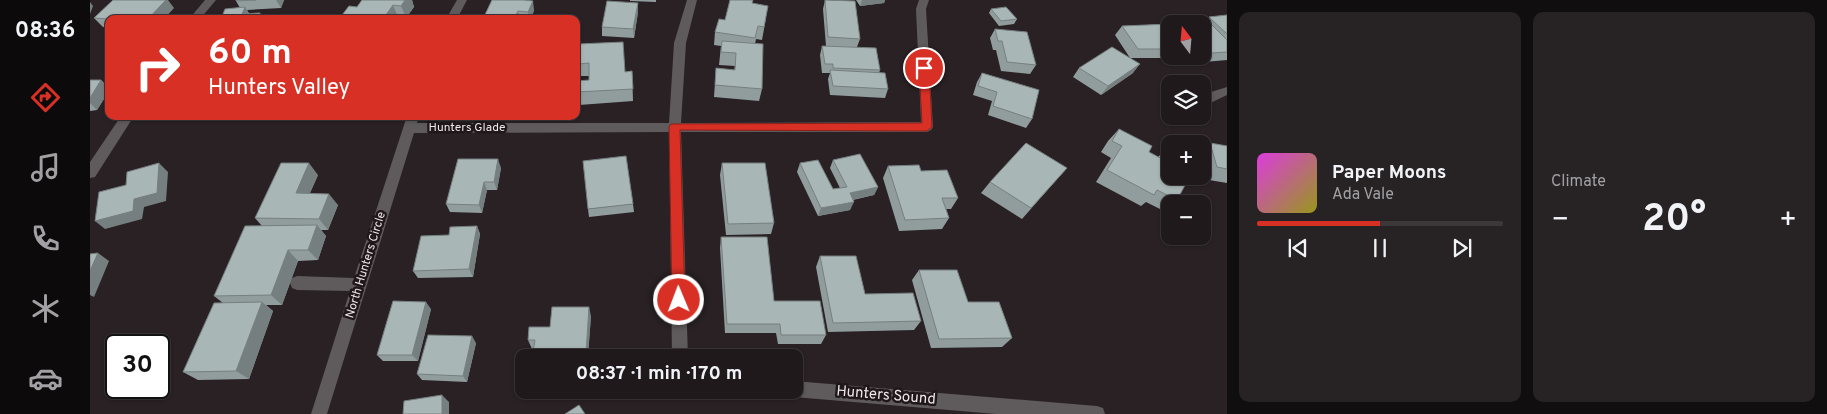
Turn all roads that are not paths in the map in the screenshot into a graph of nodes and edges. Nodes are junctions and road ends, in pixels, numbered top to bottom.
1 (211, 0) edge
2 (462, 0) edge
3 (692, 0) edge
4 (924, 0) edge
5 (198, 15) edge
6 (453, 15) edge
7 (1227, 91) edge
8 (1211, 98) edge
9 (125, 120) edge
10 (411, 122) edge
11 (674, 127) junction
12 (92, 166) edge
13 (297, 283) dead end
14 (360, 285) junction
15 (680, 349) edge
16 (803, 390) edge
17 (319, 414) edge
18 (1097, 414) edge

1 - 5 street
2 - 6 street
3 - 11 street
4 - 11 street, Hunters Glade
7 - 8 street
9 - 12 street
10 - 11 street, Hunters Glade
10 - 14 street, North Hunters Circle
11 - 15 street
13 - 14 street
14 - 17 street, North Hunters Circle
16 - 18 street, Hunters Sound

